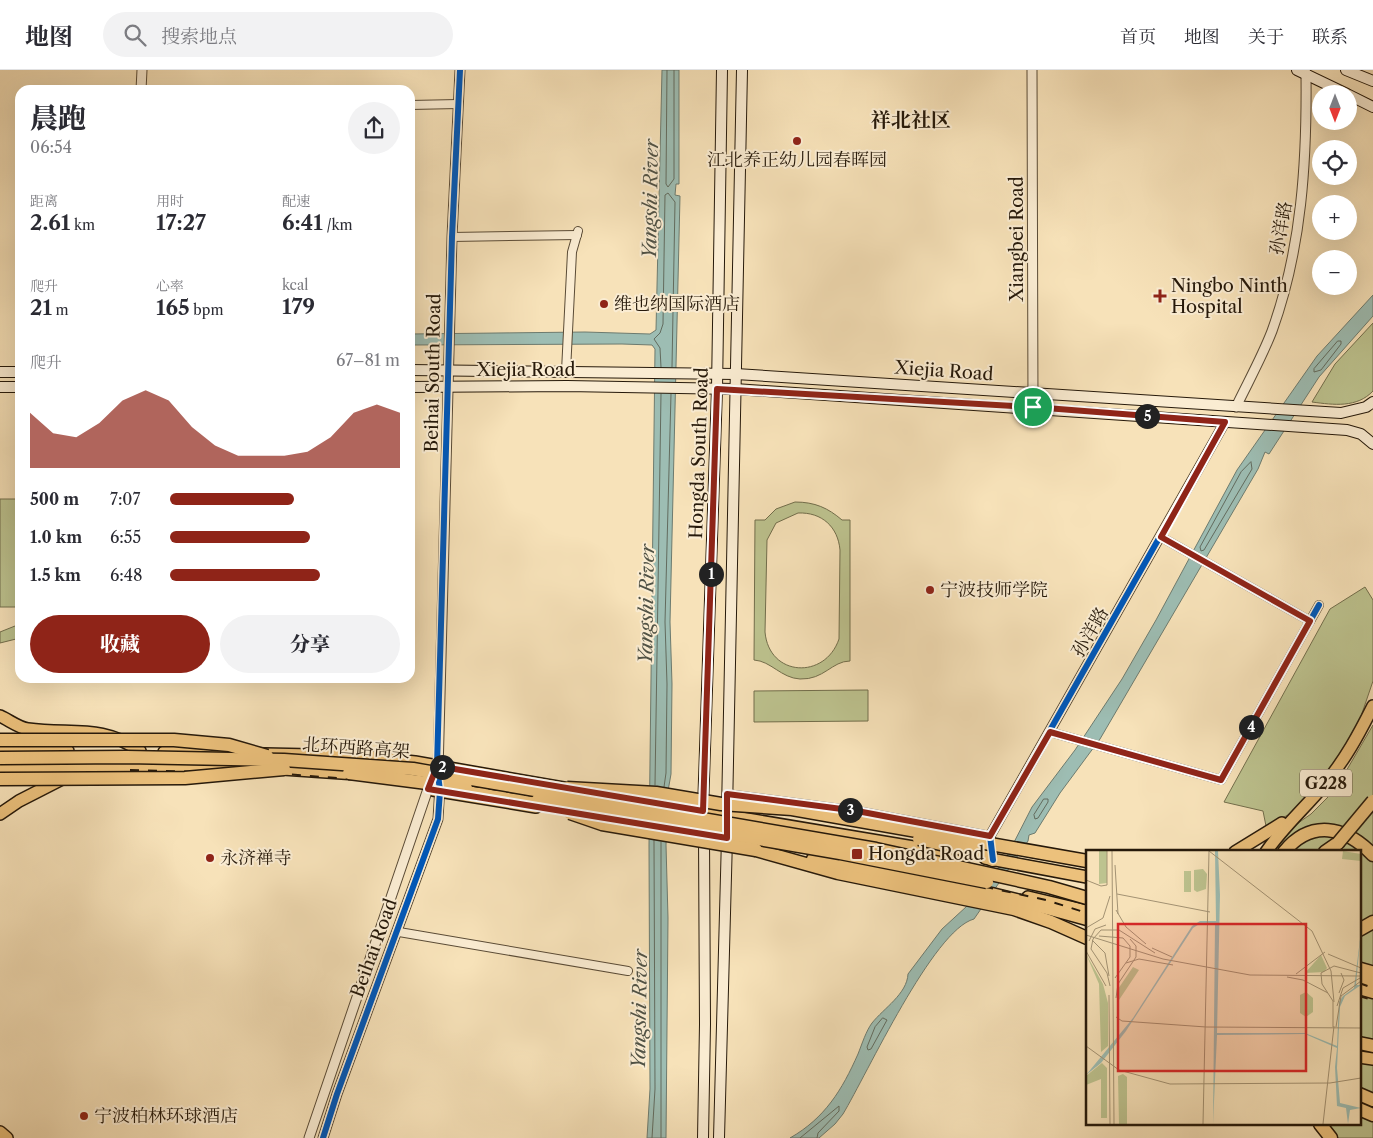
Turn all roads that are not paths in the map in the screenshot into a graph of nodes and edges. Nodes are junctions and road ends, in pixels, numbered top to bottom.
1 (142, 70) edge
2 (460, 70) edge
3 (722, 70) edge
4 (742, 70) edge
5 (1032, 70) edge
6 (1346, 70) edge
7 (1301, 72) edge
8 (1373, 82) edge
9 (142, 85) edge
10 (1329, 85) edge
11 (1358, 99) edge
12 (458, 104) junction
13 (415, 105) edge
14 (1373, 107) edge
15 (452, 237) junction
16 (449, 367) junction
17 (566, 368) junction
18 (415, 370) edge
19 (0, 372) edge
20 (15, 372) edge
21 (717, 374) junction
22 (736, 374) junction
23 (0, 386) edge
24 (15, 387) edge
25 (415, 387) edge
26 (448, 387) junction
27 (717, 389) junction
28 (735, 389) junction
29 (1033, 394) junction
30 (1373, 402) edge
31 (1033, 407) junction
32 (1236, 407) junction
33 (1225, 422) junction
34 (1373, 444) edge
35 (1161, 537) junction
36 (1319, 605) dead end
37 (1310, 621) junction
38 (1373, 706) edge
39 (0, 716) edge
40 (1050, 732) junction
41 (0, 740) edge
42 (0, 751) edge
43 (140, 751) junction
44 (0, 758) edge
45 (284, 764) junction
46 (437, 766) junction
47 (0, 767) edge
48 (73, 773) junction
49 (0, 774) edge
50 (159, 778) junction
51 (0, 779) edge
52 (518, 787) junction
53 (0, 788) edge
54 (428, 789) junction
55 (440, 791) junction
56 (537, 801) junction
57 (1373, 801) edge
58 (725, 804) junction
59 (1302, 809) junction
60 (703, 811) junction
61 (0, 814) edge
62 (704, 835) junction
63 (990, 836) junction
64 (727, 838) junction
65 (1334, 847) edge
66 (756, 850) junction
67 (1239, 850) edge
68 (1267, 850) edge
69 (1286, 850) edge
70 (1373, 855) edge
71 (993, 860) junction
72 (1086, 860) edge
73 (1033, 868) junction
74 (1086, 876) edge
75 (1086, 884) edge
76 (1086, 898) edge
77 (1086, 906) edge
78 (1086, 911) edge
79 (1086, 919) edge
80 (1373, 922) edge
81 (1360, 929) edge
82 (399, 932) dead end
83 (1086, 938) edge
84 (1360, 968) edge
85 (628, 971) dead end
86 (1373, 972) edge
87 (1360, 978) edge
88 (1373, 982) edge
89 (1360, 988) edge
90 (1373, 992) edge
91 (1360, 993) edge
92 (1373, 998) edge
93 (1360, 1043) edge
94 (1373, 1046) edge
95 (1360, 1057) edge
96 (1373, 1059) edge
97 (1360, 1094) edge
98 (1373, 1100) edge
99 (1360, 1109) edge
100 (1373, 1115) edge
101 (1322, 1126) edge
102 (0, 1132) edge
103 (719, 1133) edge
104 (7, 1138) edge
105 (309, 1138) edge
106 (323, 1138) edge
107 (703, 1138) edge
108 (1331, 1138) edge

1 - 9 street
2 - 12 street, Beihai South Road
3 - 21 main road, Hongda South Road
4 - 22 main road, Hongda South Road
5 - 29 street, Xiangbei Road
6 - 8 main road
7 - 10 main road
7 - 32 street, 孙洋路
11 - 14 main road
12 - 13 street
12 - 15 street, Beihai South Road
15 - 16 street, Beihai South Road
15 - 17 street
16 - 17 main road, Xiejia Road
16 - 18 main road, Xiejia Road
16 - 26 street, Beihai South Road
17 - 21 main road, Xiejia Road
19 - 20 main road
21 - 22 main road, Xiejia Road
21 - 27 main road, Hongda South Road
22 - 28 main road, Hongda South Road
22 - 29 main road, Xiejia Road
23 - 24 main road
25 - 26 main road, Xiejia Road
26 - 27 main road, Xiejia Road
26 - 46 street, Beihai South Road
27 - 28 main road, Xiejia Road
27 - 60 main road, Hongda South Road
28 - 31 main road, Xiejia Road
28 - 58 main road, Hongda South Road
29 - 31 street, Xiangbei Road
29 - 32 main road, Xiejia Road
30 - 32 main road, Xiejia Road
31 - 33 main road, Xiejia Road
33 - 34 main road, Xiejia Road
33 - 35 street, 孙洋路
35 - 37 street
35 - 40 street, 孙洋路
36 - 37 street
37 - 40 street
38 - 59 main road, G228
39 - 43 main road
40 - 63 street, 孙洋路
41 - 45 highway, bridge
42 - 43 main road
43 - 46 main road
44 - 45 highway, 北环西路高架, bridge
45 - 47 highway, 北环西路高架, bridge
45 - 50 highway, bridge
45 - 52 highway, 北环西路高架, bridge
45 - 56 highway, 北环西路高架, bridge
46 - 54 street, Beihai Road
46 - 55 street, Beihai Road
46 - 60 main road
48 - 49 main road
48 - 54 main road
48 - 61 main road
50 - 51 highway, bridge
50 - 53 highway, bridge
52 - 58 highway, bridge
52 - 76 highway, 北环西路高架, bridge
54 - 55 main road
54 - 105 street, Beihai Road
55 - 62 main road
55 - 106 street, Beihai Road
56 - 66 highway, bridge
56 - 77 highway, 北环西路高架, bridge
57 - 65 highway, bridge
58 - 60 main road
58 - 63 street
58 - 64 main road, Hongda South Road
58 - 71 main road
58 - 71 highway, bridge
58 - 72 highway, bridge
59 - 67 main road
59 - 68 main road, G228
60 - 62 main road, Hongda South Road
62 - 64 main road
62 - 107 main road, Hongda South Road
63 - 71 street
64 - 78 main road
64 - 103 main road, Hongda South Road
66 - 79 highway
66 - 83 highway
69 - 70 highway
71 - 73 main road
73 - 74 main road
73 - 75 main road
80 - 81 highway
82 - 85 street
84 - 86 main road
87 - 88 highway
89 - 90 highway
91 - 92 main road
93 - 94 highway
95 - 96 main road
97 - 98 highway
99 - 100 highway
101 - 108 highway
102 - 104 main road

